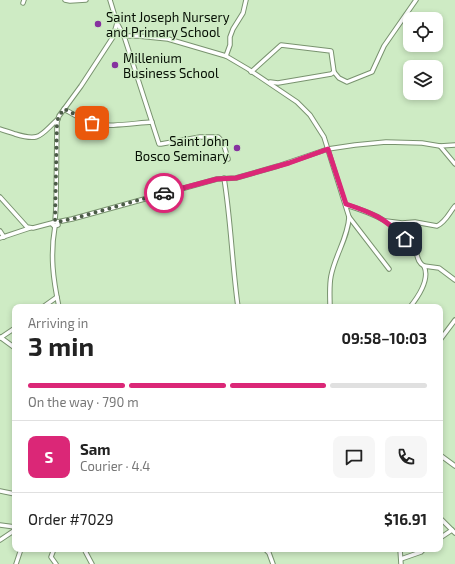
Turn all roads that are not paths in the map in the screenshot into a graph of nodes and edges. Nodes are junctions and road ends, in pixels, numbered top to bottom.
1 (64, 0) edge
2 (86, 0) edge
3 (110, 0) edge
4 (246, 0) edge
5 (416, 0) edge
6 (117, 23) junction
7 (124, 36) junction
8 (226, 56) junction
9 (251, 72) junction
10 (334, 72) junction
11 (268, 82) junction
12 (64, 109) junction
13 (58, 118) junction
14 (152, 122) junction
15 (0, 129) edge
16 (455, 145) edge
17 (440, 146) junction
18 (328, 149) junction
19 (228, 159) dead end
20 (455, 164) edge
21 (224, 178) junction
22 (0, 197) edge
23 (346, 204) junction
24 (455, 206) edge
25 (450, 214) junction
26 (349, 217) junction
27 (455, 217) edge
28 (386, 220) junction
29 (55, 223) junction
30 (30, 228) junction
31 (0, 231) edge
32 (2, 238) edge
33 (424, 266) junction
34 (389, 269) dead end
35 (455, 280) edge
36 (57, 297) junction
37 (47, 304) edge
38 (59, 304) edge
39 (238, 304) edge
40 (330, 304) edge
41 (412, 304) edge
42 (455, 320) edge
43 (12, 330) edge
44 (443, 336) edge
45 (0, 338) edge
46 (12, 346) edge
47 (443, 457) edge
48 (455, 466) edge
49 (0, 491) edge
50 (12, 493) edge
51 (443, 521) edge
52 (0, 525) edge
53 (12, 528) edge
54 (452, 530) junction
55 (12, 531) edge
56 (455, 533) edge
57 (443, 536) edge
58 (0, 540) edge
59 (19, 552) edge
60 (53, 552) edge
61 (86, 552) edge
62 (268, 552) edge
63 (400, 552) edge
64 (421, 552) edge
65 (401, 558) junction
66 (16, 564) edge
67 (56, 564) edge
68 (92, 564) edge
69 (273, 564) edge
70 (401, 564) edge

1 - 2 street
3 - 6 street
4 - 8 street
5 - 10 street
6 - 7 street
6 - 12 street
7 - 8 street
7 - 14 street
8 - 9 street
9 - 10 street
9 - 11 street
10 - 11 street
11 - 18 street
12 - 13 street
12 - 14 street
13 - 15 street
13 - 29 street
14 - 19 street
16 - 17 street
17 - 18 street
17 - 20 street
18 - 21 street
18 - 23 street
21 - 29 street
21 - 39 street
22 - 30 street
23 - 26 street
23 - 28 street
24 - 25 street
25 - 27 street
25 - 28 street
26 - 34 street
26 - 40 street
28 - 33 street
29 - 30 street
29 - 36 street
30 - 32 street
31 - 32 street
33 - 35 street
33 - 41 street
36 - 37 street
36 - 38 street
42 - 44 street
43 - 45 street
45 - 46 street
47 - 48 street
49 - 50 street
51 - 54 street
52 - 53 street
54 - 56 street
54 - 57 street
55 - 58 street
59 - 66 street
60 - 67 street
61 - 68 street
62 - 69 street
63 - 65 street
64 - 65 street
65 - 70 street

